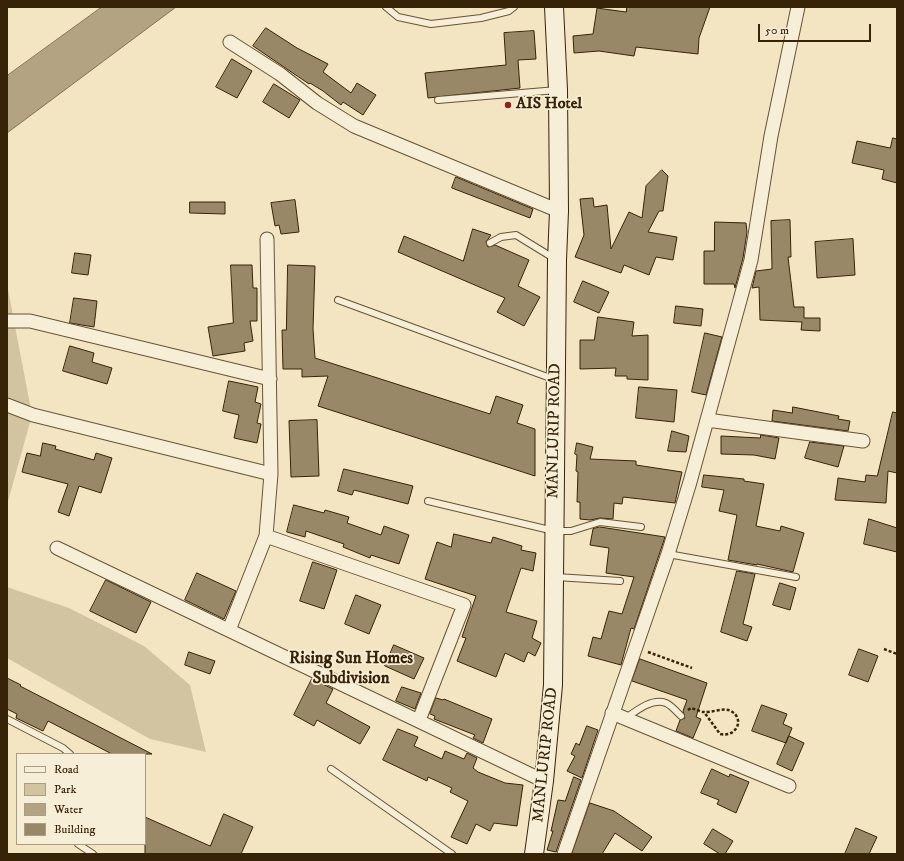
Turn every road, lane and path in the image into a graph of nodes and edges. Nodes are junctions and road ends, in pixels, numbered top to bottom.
1 (386, 7) edge
2 (514, 7) edge
3 (554, 7) edge
4 (798, 7) edge
5 (230, 42) dead end
6 (558, 90) junction
7 (438, 100) dead end
8 (559, 211) junction
9 (267, 239) dead end
10 (490, 243) dead end
11 (557, 260) junction
12 (338, 300) dead end
13 (7, 321) edge
14 (270, 379) junction
15 (557, 380) junction
16 (7, 405) edge
17 (707, 420) junction
18 (863, 441) dead end
19 (271, 474) junction
20 (428, 500) dead end
21 (641, 527) dead end
22 (554, 531) junction
23 (266, 536) junction
24 (57, 548) dead end
25 (668, 554) junction
26 (553, 576) junction
27 (796, 577) dead end
28 (620, 581) dead end
29 (229, 630) junction
30 (636, 648) junction
31 (884, 649) dead end
32 (897, 654) edge
33 (692, 668) dead end
34 (704, 712) junction
35 (612, 713) junction
36 (681, 716) joint
37 (625, 718) junction
38 (7, 719) edge
39 (419, 720) junction
40 (69, 753) edge
41 (331, 769) dead end
42 (544, 781) junction
43 (789, 786) dead end
44 (80, 845) edge
45 (93, 854) edge
46 (452, 854) edge
47 (534, 854) edge
48 (564, 854) edge

1 - 2 lane
3 - 6 main road, MANLURIP ROAD
4 - 17 street
5 - 8 street
6 - 7 lane
6 - 8 main road, MANLURIP ROAD
8 - 11 main road, MANLURIP ROAD
9 - 14 street
10 - 11 lane
11 - 15 main road, MANLURIP ROAD
12 - 15 lane
13 - 14 street
14 - 19 street
15 - 22 main road, MANLURIP ROAD
16 - 19 street
17 - 18 street
17 - 25 street
19 - 23 street
20 - 22 lane
21 - 22 lane
22 - 26 main road, MANLURIP ROAD
23 - 29 street
23 - 39 street
24 - 29 street
25 - 27 lane
25 - 30 street
26 - 28 lane
26 - 42 main road, MANLURIP ROAD
29 - 39 street
30 - 33 path
30 - 35 street
31 - 32 path
34 - 34 path
34 - 36 path
35 - 37 street
35 - 48 street
36 - 37 lane
37 - 43 street
38 - 40 lane
39 - 42 street
41 - 46 lane
42 - 47 main road, MANLURIP ROAD
44 - 45 lane

